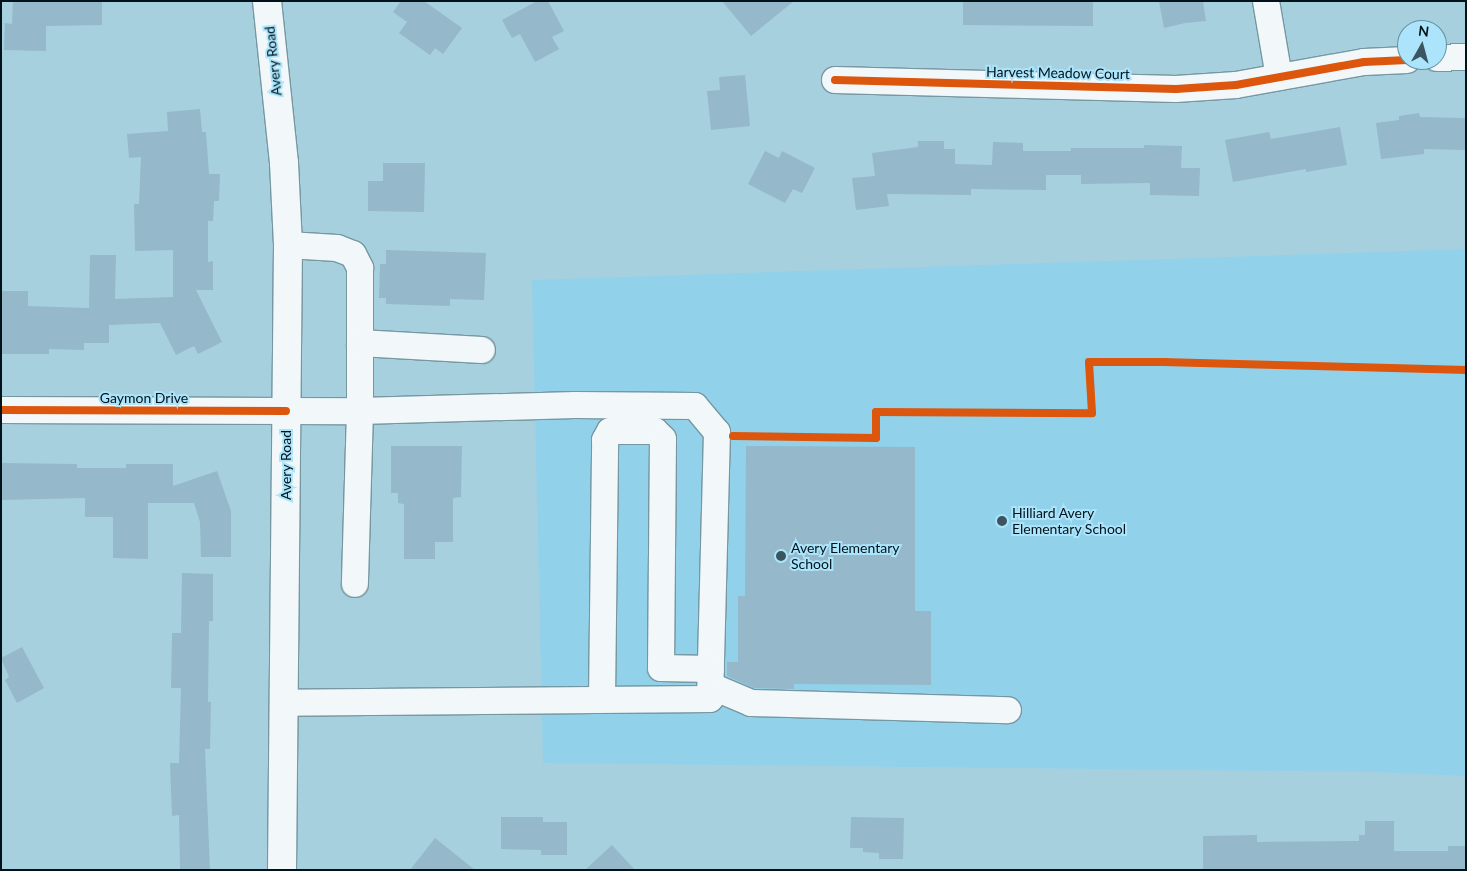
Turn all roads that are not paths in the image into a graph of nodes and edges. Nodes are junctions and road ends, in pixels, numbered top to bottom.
1 (267, 1) edge
2 (1266, 1) edge
3 (1466, 57) edge
4 (1447, 58) edge
5 (1397, 60) edge
6 (1279, 77) junction
7 (835, 80) dead end
8 (288, 245) junction
9 (360, 343) junction
10 (482, 350) dead end
11 (1, 410) edge
12 (286, 411) junction
13 (360, 411) junction
14 (355, 584) dead end
15 (711, 678) junction
16 (602, 699) junction
17 (284, 703) junction
18 (1008, 710) dead end
19 (282, 870) edge

1 - 8 main road, Avery Road
2 - 6 street
3 - 4 street
5 - 6 street, Harvest Meadow Court
6 - 7 street, Harvest Meadow Court
8 - 9 street
8 - 12 main road, Avery Road
9 - 10 street
9 - 13 street
11 - 12 street, Gaymon Drive
12 - 13 street, Gaymon Drive
12 - 17 main road, Avery Road
13 - 14 street
13 - 15 street, Gaymon Drive
15 - 16 street
15 - 16 street
15 - 18 street
16 - 17 street
17 - 19 main road, Avery Road

